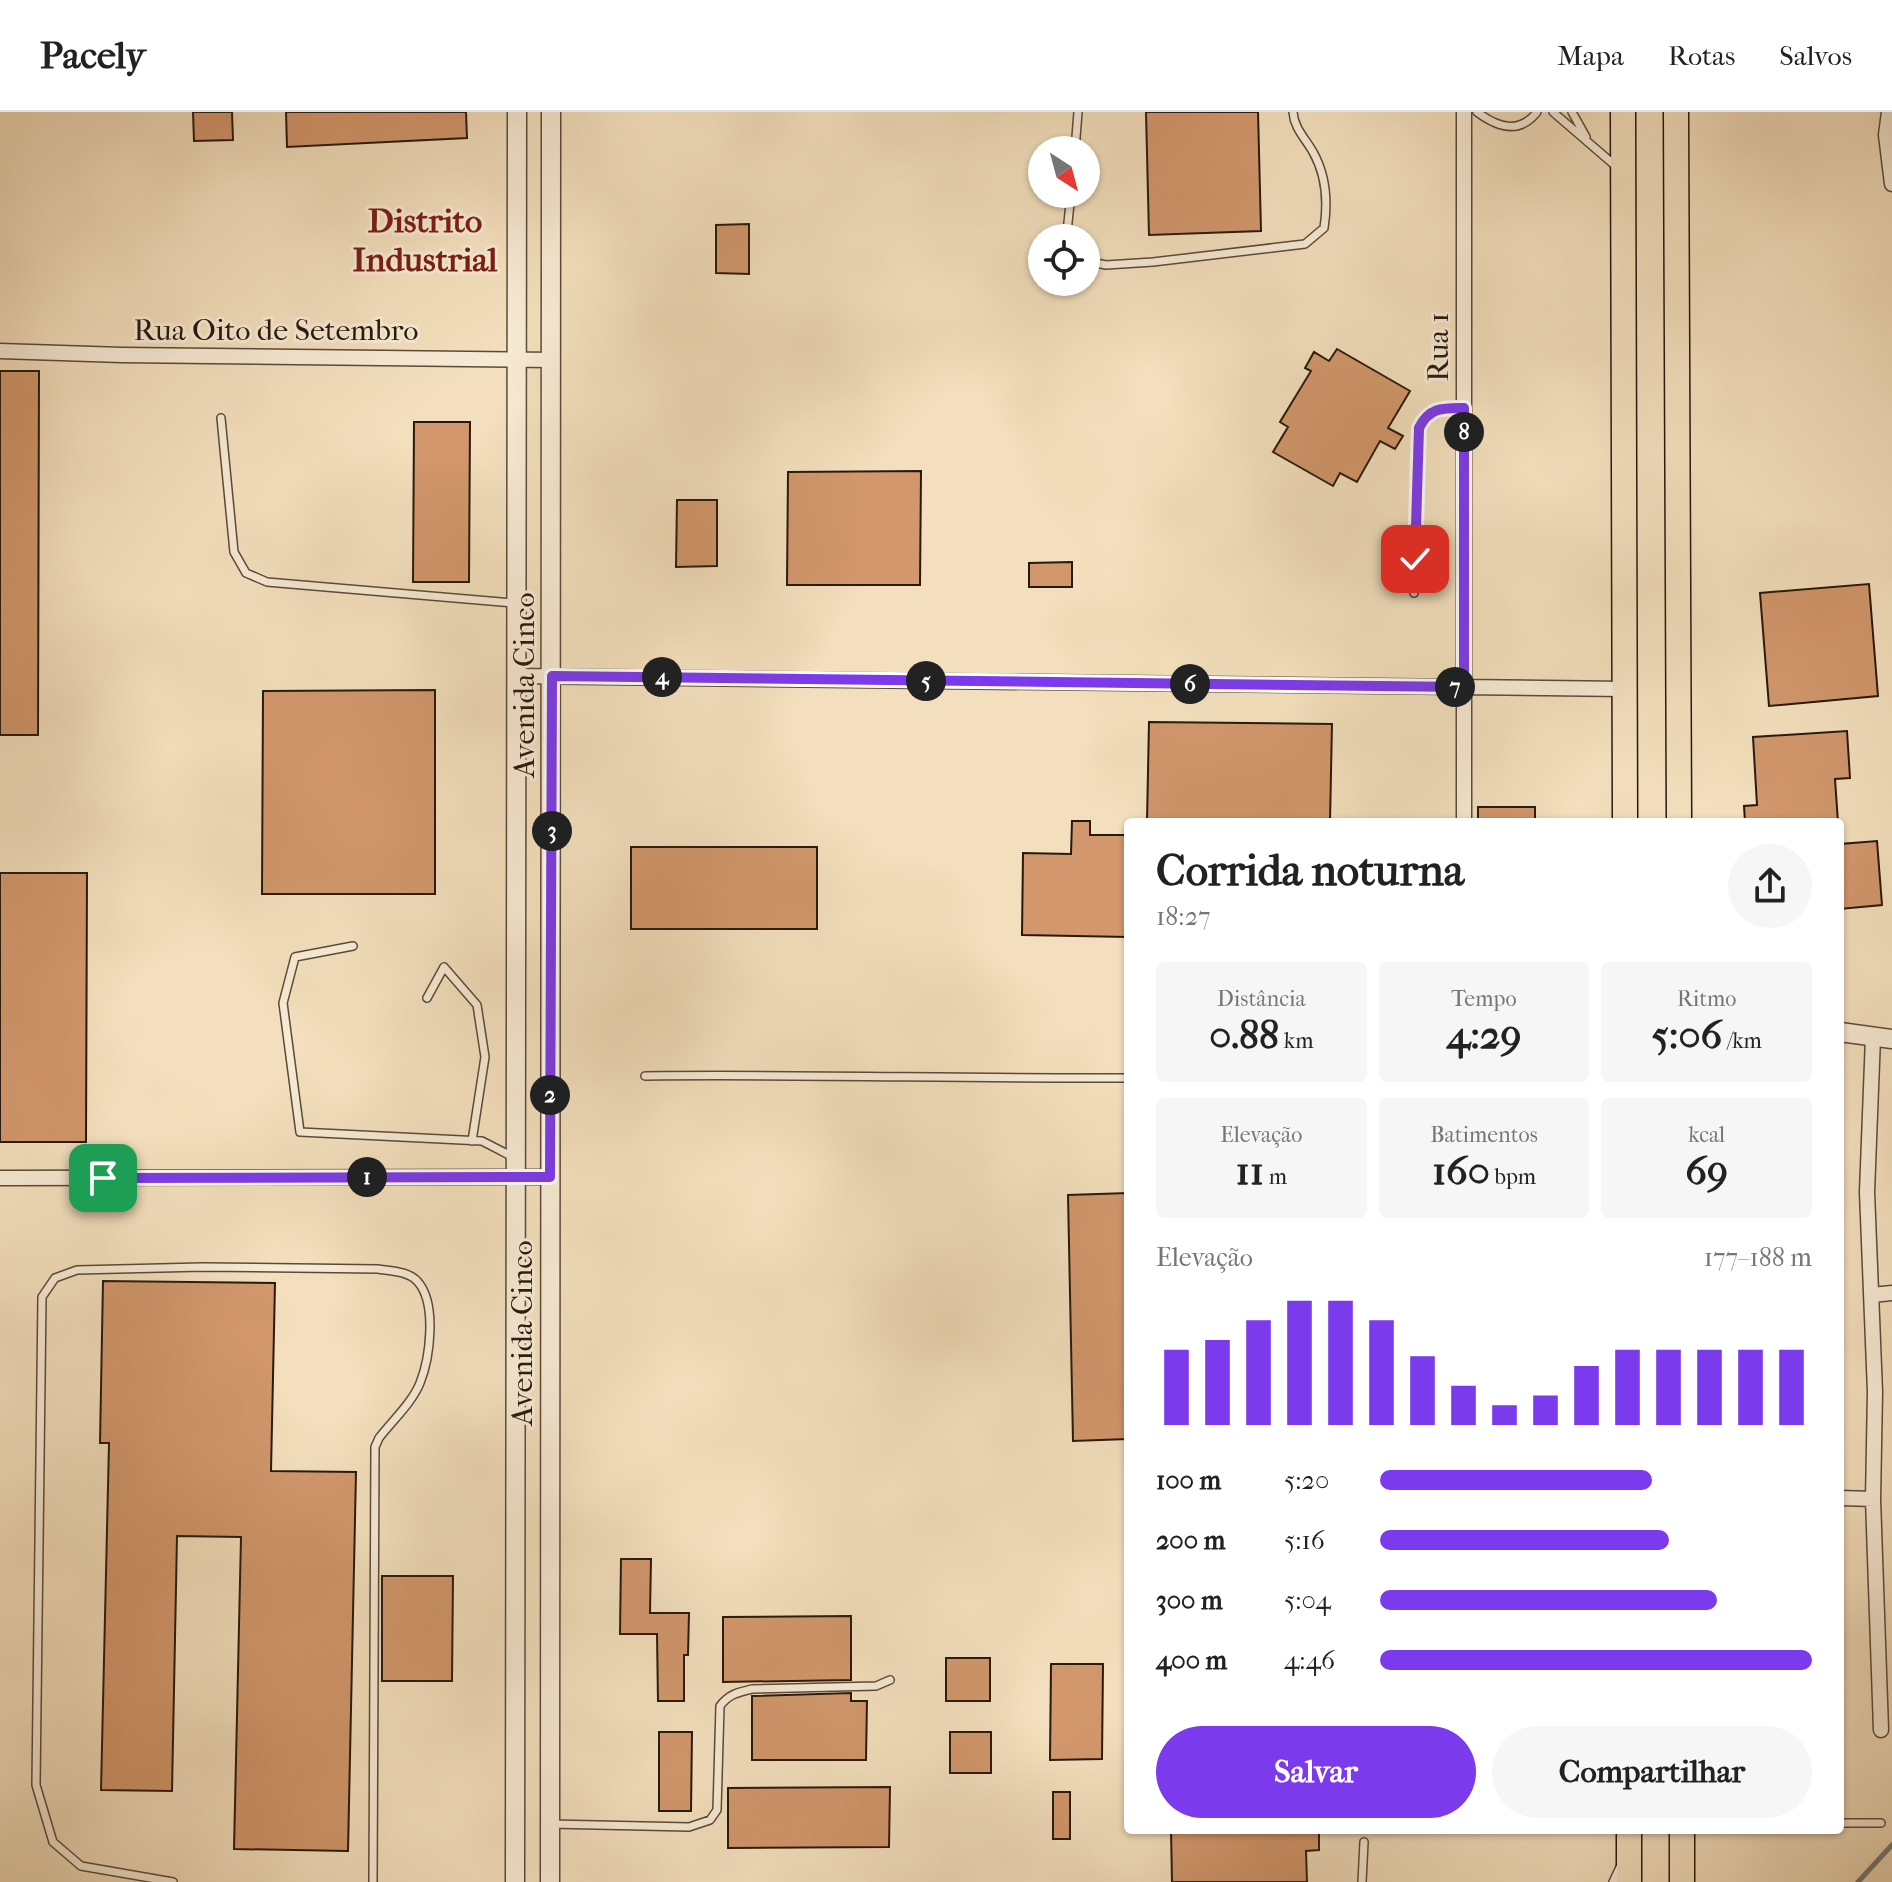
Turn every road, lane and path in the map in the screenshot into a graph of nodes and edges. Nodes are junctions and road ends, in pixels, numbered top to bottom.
1 (517, 112) edge
2 (551, 112) edge
3 (1078, 112) edge
4 (1293, 112) edge
5 (1464, 112) edge
6 (1477, 112) edge
7 (1537, 112) edge
8 (1553, 112) edge
9 (1572, 112) edge
10 (1623, 112) edge
11 (1676, 112) edge
12 (1889, 112) edge
13 (1076, 136) edge
14 (1592, 145) junction
15 (1624, 174) junction
16 (1892, 184) edge
17 (1100, 264) edge
18 (0, 351) edge
19 (515, 358) junction
20 (552, 360) junction
21 (1464, 408) junction
22 (221, 418) dead end
23 (1414, 593) dead end
24 (515, 603) junction
25 (516, 676) junction
26 (552, 676) junction
27 (1464, 687) junction
28 (1625, 689) junction
29 (1464, 818) edge
30 (1625, 818) edge
31 (1679, 818) edge
32 (353, 946) dead end
33 (427, 998) dead end
34 (1844, 1033) edge
35 (1882, 1038) edge
36 (645, 1076) dead end
37 (1124, 1078) edge
38 (472, 1141) junction
39 (515, 1167) junction
40 (550, 1177) junction
41 (0, 1178) edge
42 (1892, 1293) edge
43 (1872, 1295) junction
44 (1844, 1498) edge
45 (1873, 1499) junction
46 (890, 1680) dead end
47 (1881, 1730) dead end
48 (1844, 1823) edge
49 (1881, 1823) dead end
50 (549, 1824) junction
51 (1682, 1834) edge
52 (1629, 1841) edge
53 (1364, 1842) dead end
54 (173, 1882) edge
55 (373, 1882) edge
56 (515, 1882) edge
57 (550, 1882) edge
58 (1362, 1882) edge
59 (1613, 1882) edge
60 (1629, 1882) edge
61 (1682, 1882) edge

1 - 19 street, Avenida Cinco
2 - 20 street, Avenida Cinco
3 - 13 lane
4 - 17 lane
5 - 21 street, Rua 1
6 - 7 lane
8 - 14 lane
9 - 14 lane
10 - 15 highway
11 - 31 highway
12 - 16 street
14 - 15 lane
15 - 28 highway
18 - 19 street, Rua Oito de Setembro
19 - 20 street, Rua Oito de Setembro
19 - 24 street, Avenida Cinco
20 - 26 street, Avenida Cinco
21 - 23 lane
21 - 27 street, Rua 1
22 - 24 lane
24 - 25 street, Avenida Cinco
25 - 26 street
25 - 39 street, Avenida Cinco
26 - 27 street
26 - 40 street, Avenida Cinco
27 - 28 street
27 - 29 street, Rua 1
28 - 30 highway
32 - 38 lane
33 - 38 lane
34 - 35 street
35 - 43 street
36 - 37 lane
38 - 39 lane
39 - 40 street
39 - 41 street
39 - 56 street, Avenida Cinco
40 - 50 street, Avenida Cinco
42 - 43 street
43 - 45 street
44 - 45 street
45 - 47 street
46 - 50 lane
48 - 49 lane
50 - 57 street, Avenida Cinco
51 - 61 highway
52 - 59 lane
52 - 60 highway
53 - 58 lane
54 - 55 lane

